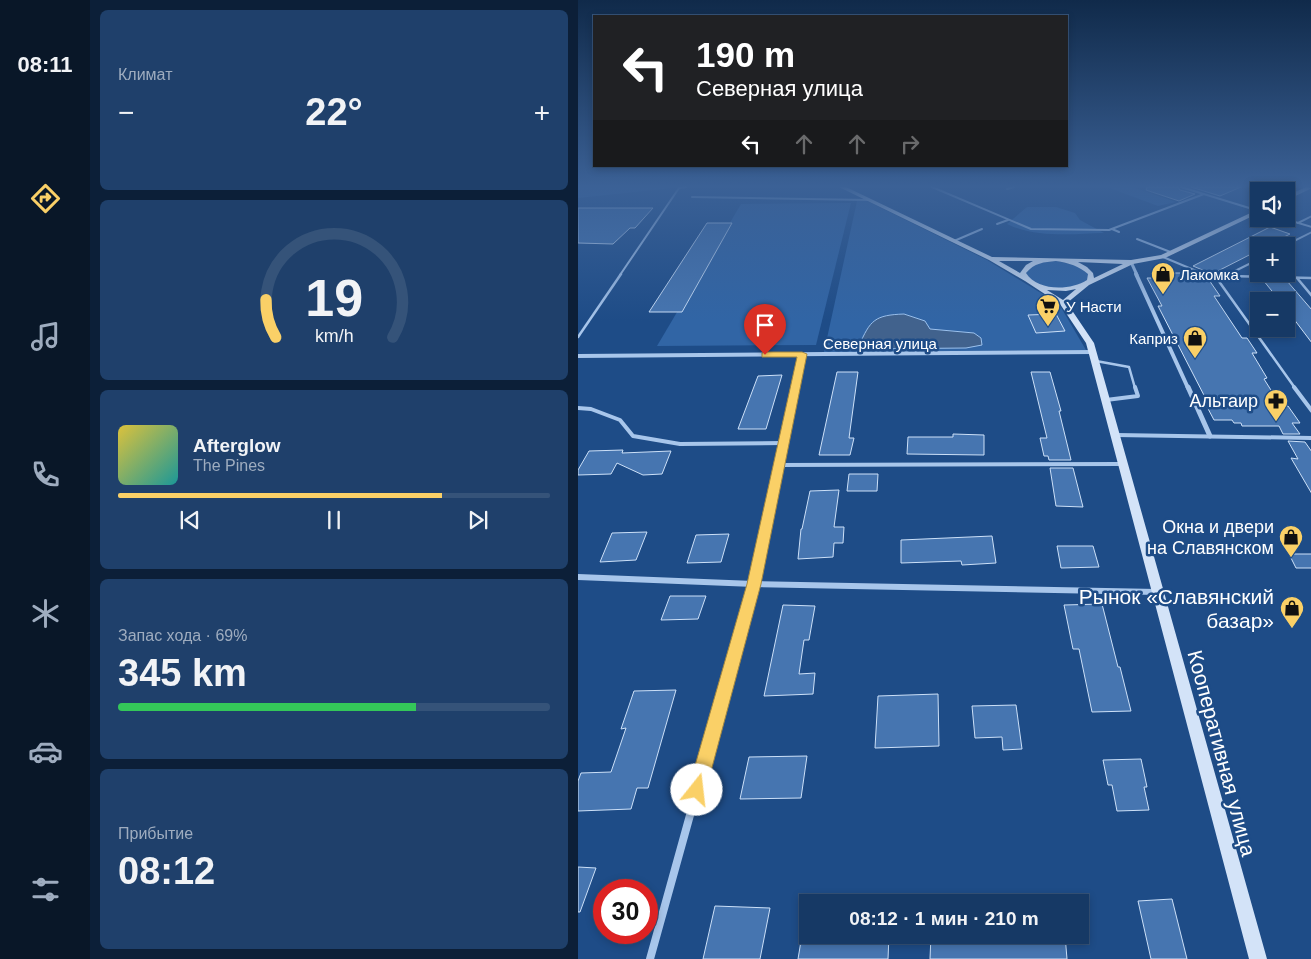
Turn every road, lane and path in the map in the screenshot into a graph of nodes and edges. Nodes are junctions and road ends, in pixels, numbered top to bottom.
1 (649, 232) edge
2 (935, 232) edge
3 (976, 232) edge
4 (1215, 232) edge
5 (1312, 232) edge
6 (1137, 239) dead end
7 (1295, 240) edge
8 (954, 241) junction
9 (1173, 252) junction
10 (1163, 257) junction
11 (991, 258) junction
12 (1060, 260) junction
13 (1131, 262) junction
14 (1250, 264) edge
15 (1226, 276) junction
16 (1297, 278) junction
17 (1312, 278) edge
18 (1027, 280) junction
19 (1218, 280) junction
20 (1082, 287) junction
21 (1312, 296) edge
22 (1063, 303) junction
23 (578, 337) edge
24 (802, 354) junction
25 (578, 356) edge
26 (1094, 356) junction
27 (1106, 400) junction
28 (578, 408) edge
29 (1312, 411) edge
30 (1116, 435) junction
31 (1210, 436) junction
32 (1312, 438) edge
33 (784, 443) junction
34 (1124, 464) junction
35 (779, 465) junction
36 (578, 577) edge
37 (754, 584) junction
38 (1158, 592) junction
39 (650, 959) edge
40 (1258, 959) edge

1 - 23 lane
2 - 8 main road
3 - 8 lane
4 - 9 main road
5 - 7 lane
6 - 9 lane
8 - 11 main road
9 - 10 main road
10 - 13 main road
10 - 19 lane
11 - 12 main road
11 - 18 main road
12 - 13 main road
12 - 18 main road
12 - 20 main road
13 - 20 main road
13 - 31 street
14 - 15 lane
15 - 16 lane
15 - 19 lane
16 - 17 lane
16 - 21 lane
18 - 20 main road
18 - 22 main road
19 - 29 lane
20 - 22 main road
22 - 26 main road, Кооперативная улица
24 - 25 street, Северная улица
24 - 26 street, Северная улица
24 - 33 street
26 - 27 main road, Кооперативная улица
26 - 27 lane
27 - 30 main road, Кооперативная улица
28 - 33 lane
30 - 31 lane
30 - 34 main road, Кооперативная улица
31 - 32 lane
33 - 35 street
34 - 35 lane
34 - 38 main road, Кооперативная улица
35 - 37 street
36 - 37 street
37 - 38 street
37 - 39 street
38 - 40 main road, Кооперативная улица

